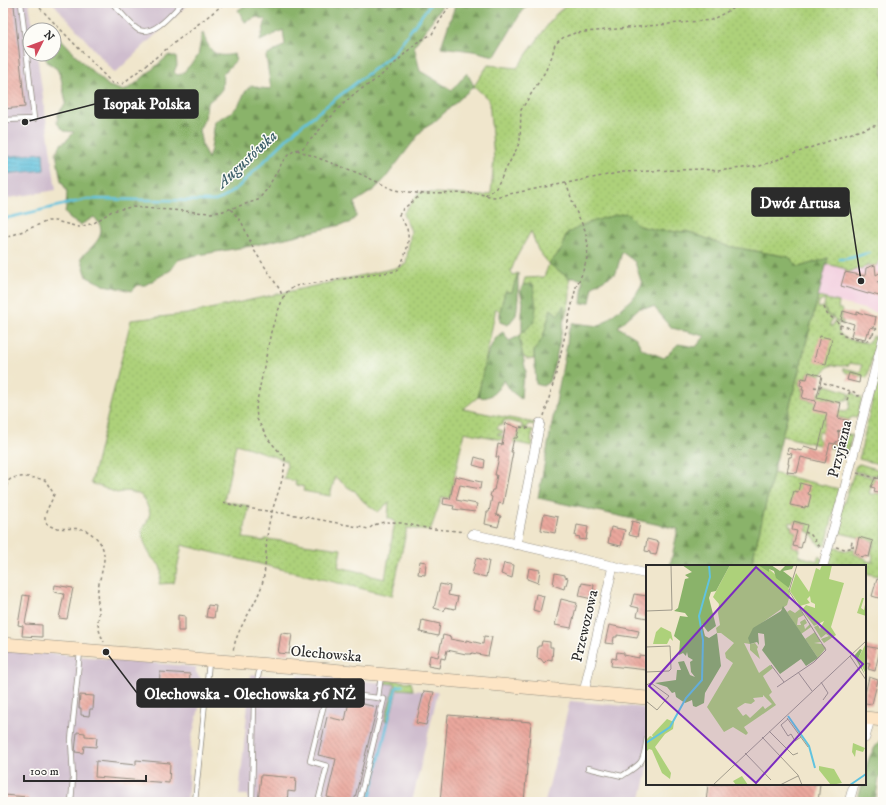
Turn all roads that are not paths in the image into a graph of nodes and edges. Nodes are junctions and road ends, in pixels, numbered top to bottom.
1 (21, 3) edge
2 (112, 3) edge
3 (182, 3) edge
4 (3, 120) edge
5 (880, 338) edge
6 (540, 423) road end
7 (472, 534) road end
8 (516, 545) junction
9 (823, 565) edge
10 (613, 566) junction
11 (646, 574) edge
12 (3, 644) edge
13 (80, 650) junction
14 (210, 660) junction
15 (260, 664) junction
16 (381, 674) junction
17 (584, 692) junction
18 (378, 698) junction
19 (646, 698) edge
20 (867, 718) edge
21 (883, 720) edge
22 (866, 728) edge
23 (646, 745) edge
24 (588, 768) dead end
25 (854, 785) edge
26 (71, 802) edge
27 (195, 802) edge
28 (252, 802) edge
29 (318, 802) edge
30 (359, 802) edge
31 (849, 802) edge

1 - 4 lane
2 - 3 lane
5 - 9 street, Przyjazna
6 - 8 street
7 - 8 street
8 - 10 street
10 - 11 street
10 - 17 street, Przewozowa
12 - 13 street, Olechowska
13 - 14 street, Olechowska
13 - 26 lane
14 - 15 street, Olechowska
14 - 27 lane
15 - 16 street, Olechowska
15 - 28 lane
16 - 17 street, Olechowska
16 - 18 lane
17 - 19 street, Olechowska
18 - 29 lane
18 - 30 lane
20 - 21 street
20 - 22 street
23 - 24 lane
25 - 31 street

